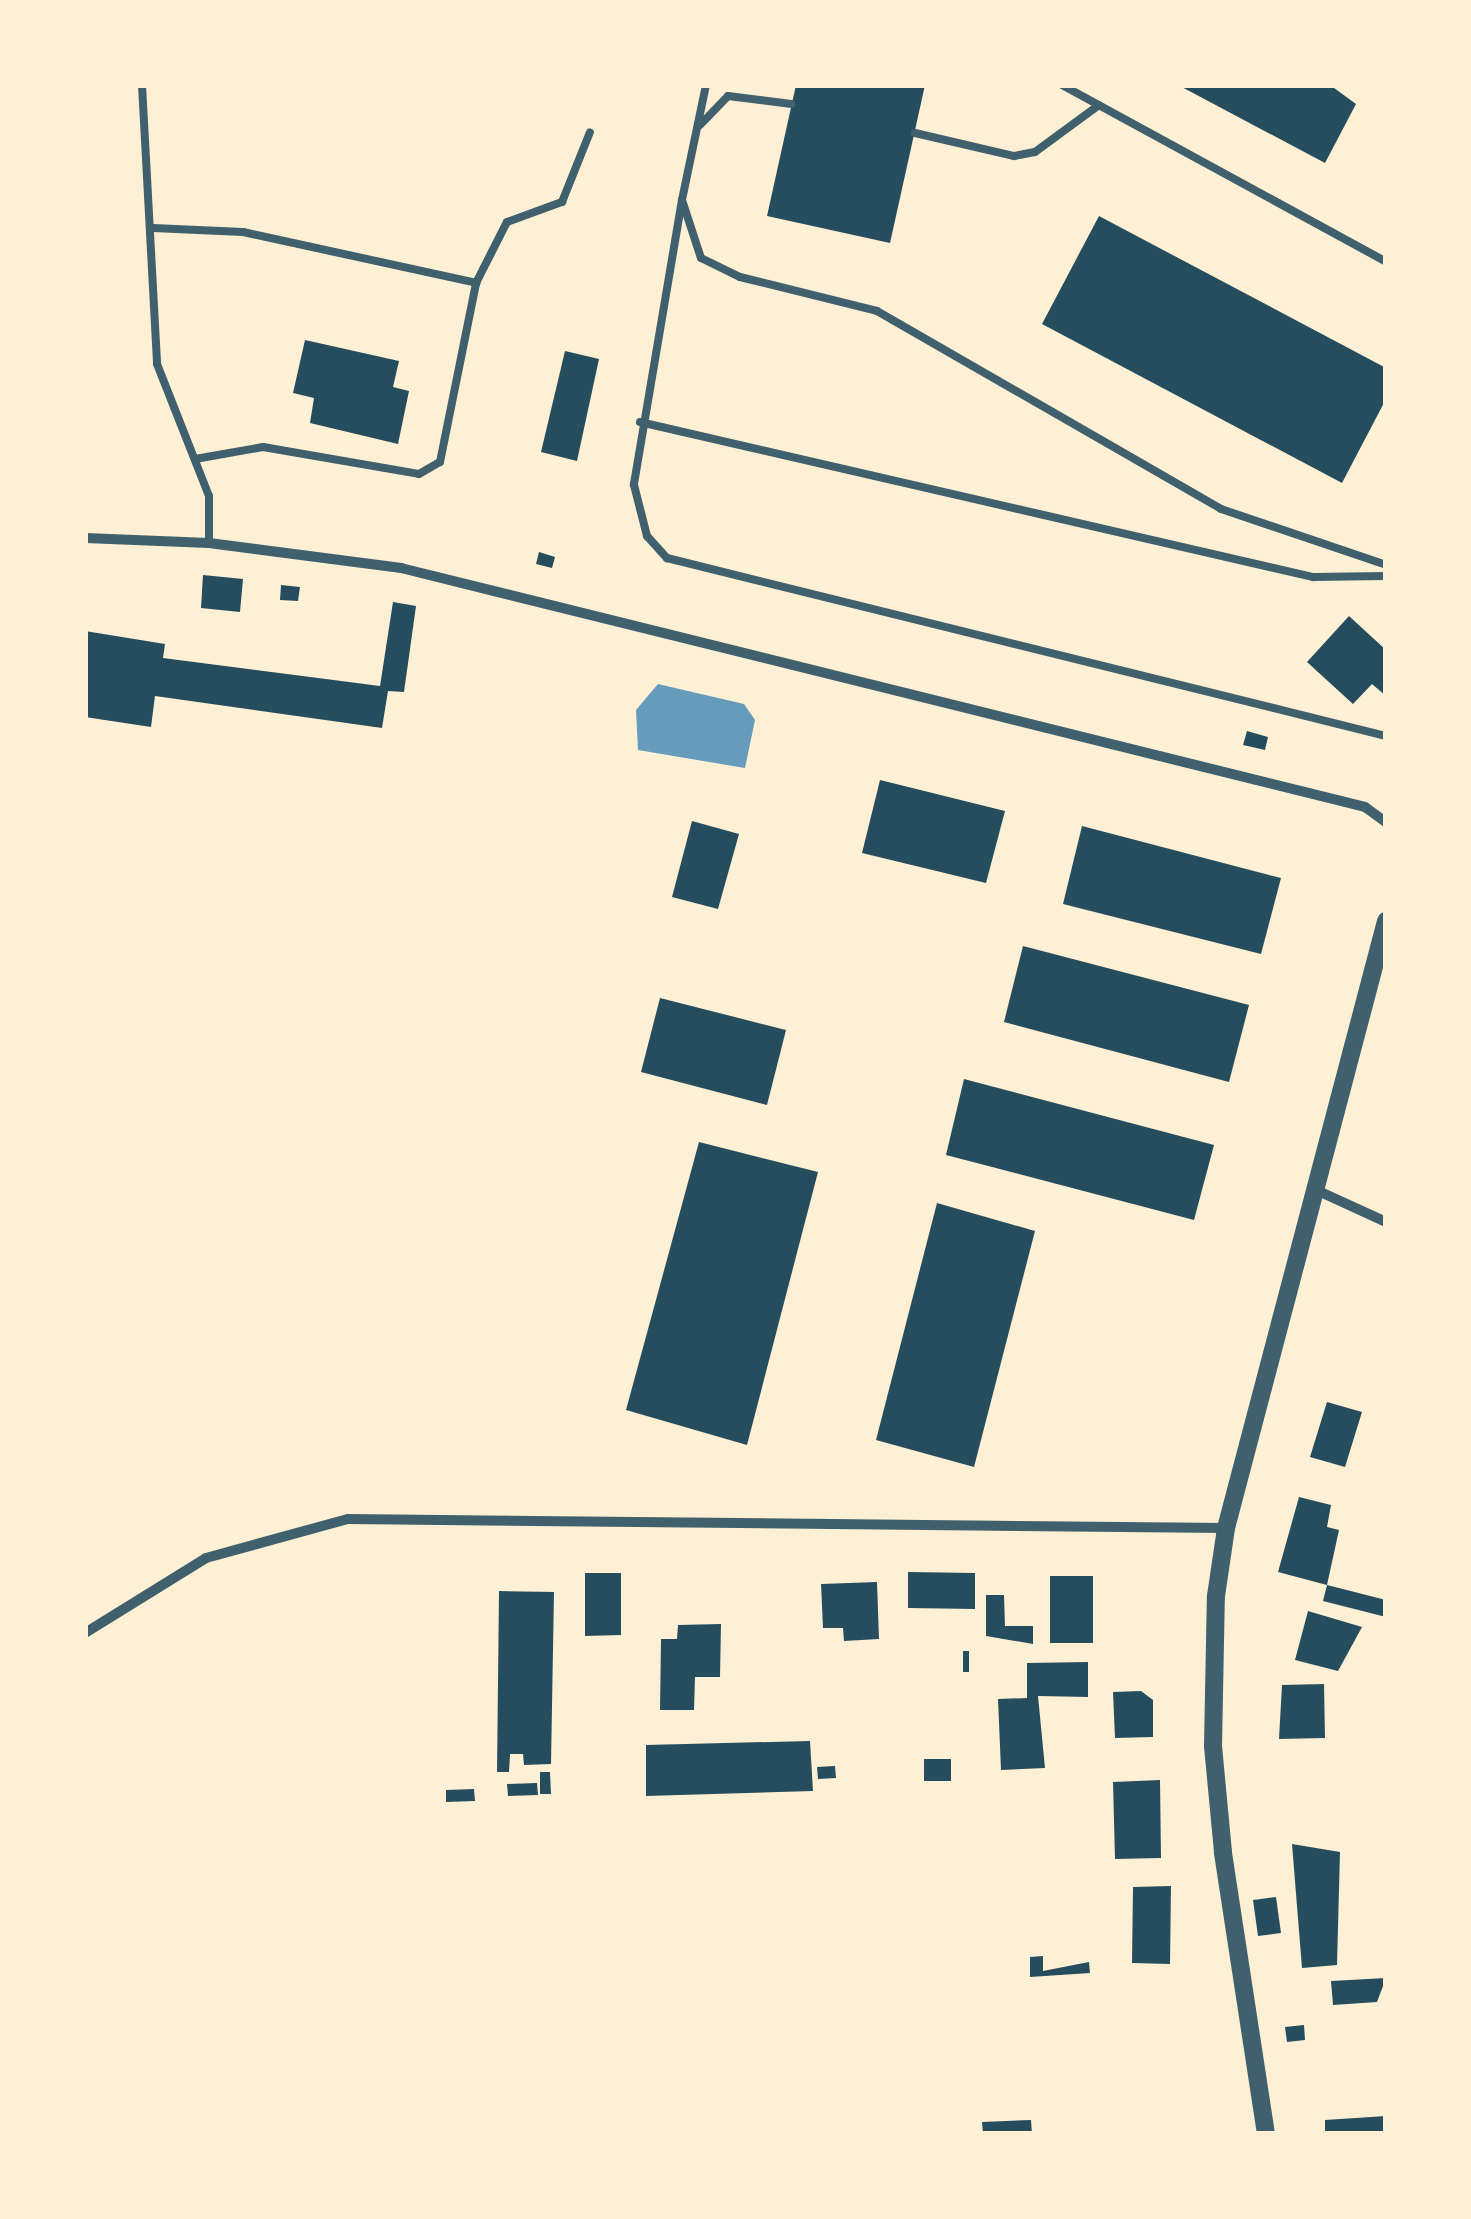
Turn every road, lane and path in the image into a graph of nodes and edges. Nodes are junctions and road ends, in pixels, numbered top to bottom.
1 (142, 85) edge
2 (706, 85) edge
3 (1062, 85) edge
4 (792, 104) dead end
5 (1099, 105) junction
6 (697, 128) junction
7 (590, 132) dead end
8 (914, 133) dead end
9 (682, 200) junction
10 (153, 228) junction
11 (1386, 262) edge
12 (476, 283) junction
13 (640, 422) junction
14 (195, 458) junction
15 (85, 538) edge
16 (209, 543) junction
17 (1386, 565) edge
18 (1386, 576) edge
19 (1386, 736) edge
20 (1386, 822) edge
21 (1386, 921) edge
22 (1312, 1188) junction
23 (1386, 1222) edge
24 (1226, 1528) junction
25 (85, 1634) edge
26 (1266, 2134) edge

1 - 10 lane
2 - 6 lane
3 - 5 lane
4 - 6 lane
5 - 8 lane
5 - 11 lane
6 - 9 lane
7 - 12 lane
9 - 13 lane
9 - 17 lane
10 - 12 lane
10 - 14 lane
12 - 14 lane
13 - 18 lane
13 - 19 lane
14 - 16 lane
15 - 16 street
16 - 20 street
21 - 22 street
22 - 23 street
22 - 24 street
24 - 25 street
24 - 26 street

